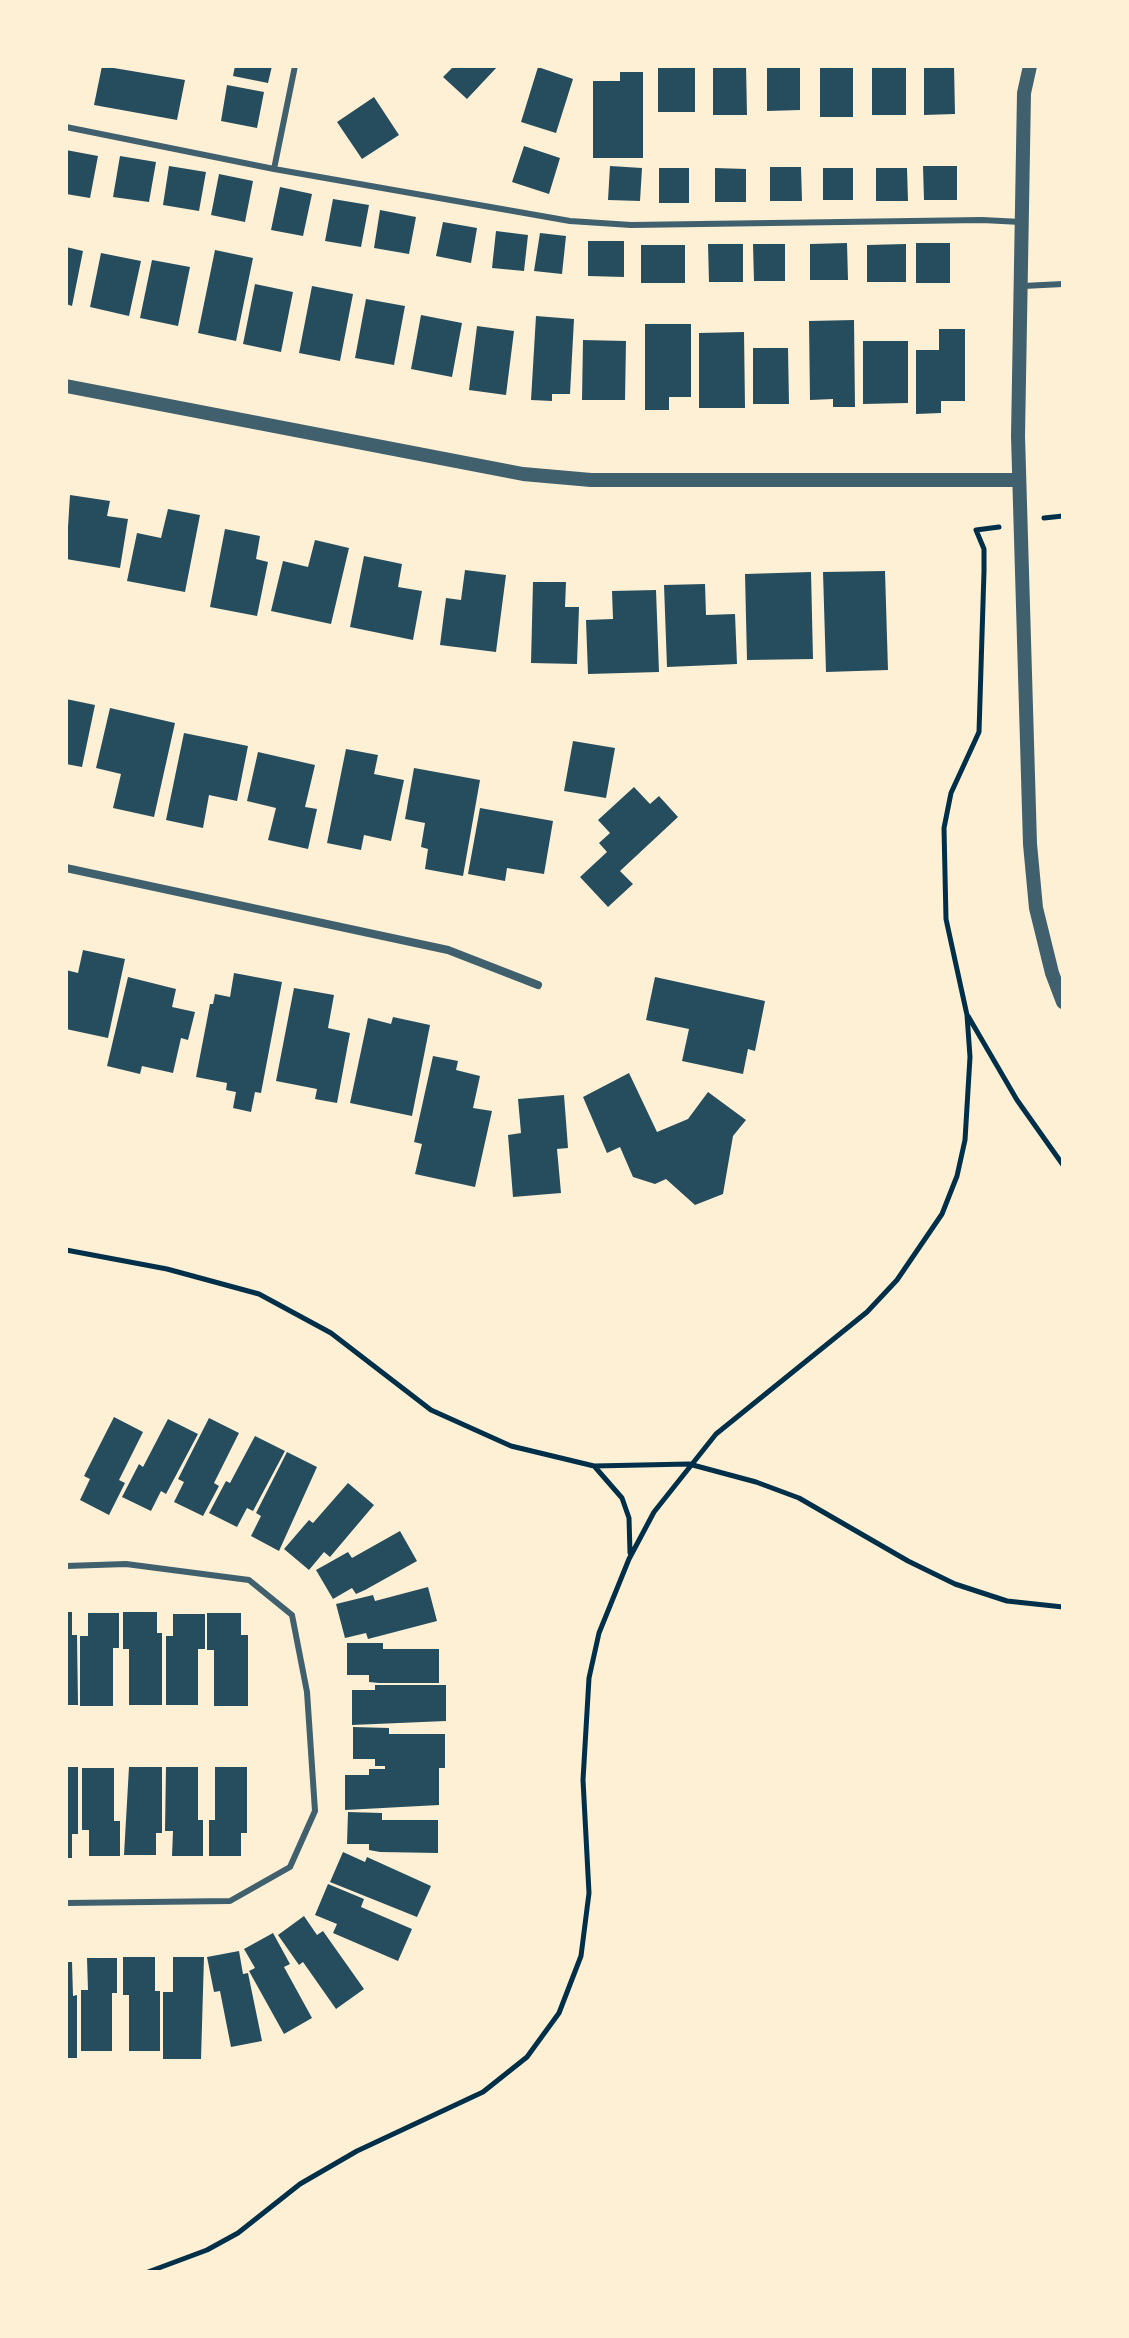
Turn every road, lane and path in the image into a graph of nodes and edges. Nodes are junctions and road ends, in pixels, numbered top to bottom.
1 (295, 66) edge
2 (1030, 66) edge
3 (66, 127) edge
4 (274, 169) junction
5 (1023, 223) junction
6 (1063, 284) edge
7 (1023, 286) junction
8 (66, 386) edge
9 (1019, 480) junction
10 (1063, 516) edge
11 (1022, 523) junction
12 (66, 868) edge
13 (538, 985) dead end
14 (1063, 1002) edge
15 (967, 1015) junction
16 (1063, 1165) edge
17 (66, 1250) edge
18 (689, 1464) junction
19 (594, 1466) junction
20 (629, 1559) junction
21 (66, 1566) edge
22 (1063, 1607) edge
23 (66, 1903) edge
24 (148, 2272) edge

1 - 4 lane
2 - 5 street
3 - 4 lane
4 - 5 lane
5 - 7 street
6 - 7 lane
7 - 9 street
8 - 9 street
9 - 11 street
10 - 11 path
11 - 14 street
11 - 15 path
12 - 13 street
15 - 16 path
15 - 18 path
17 - 19 path
18 - 19 path
18 - 20 path
18 - 22 path
19 - 20 path
20 - 24 path
21 - 23 lane

